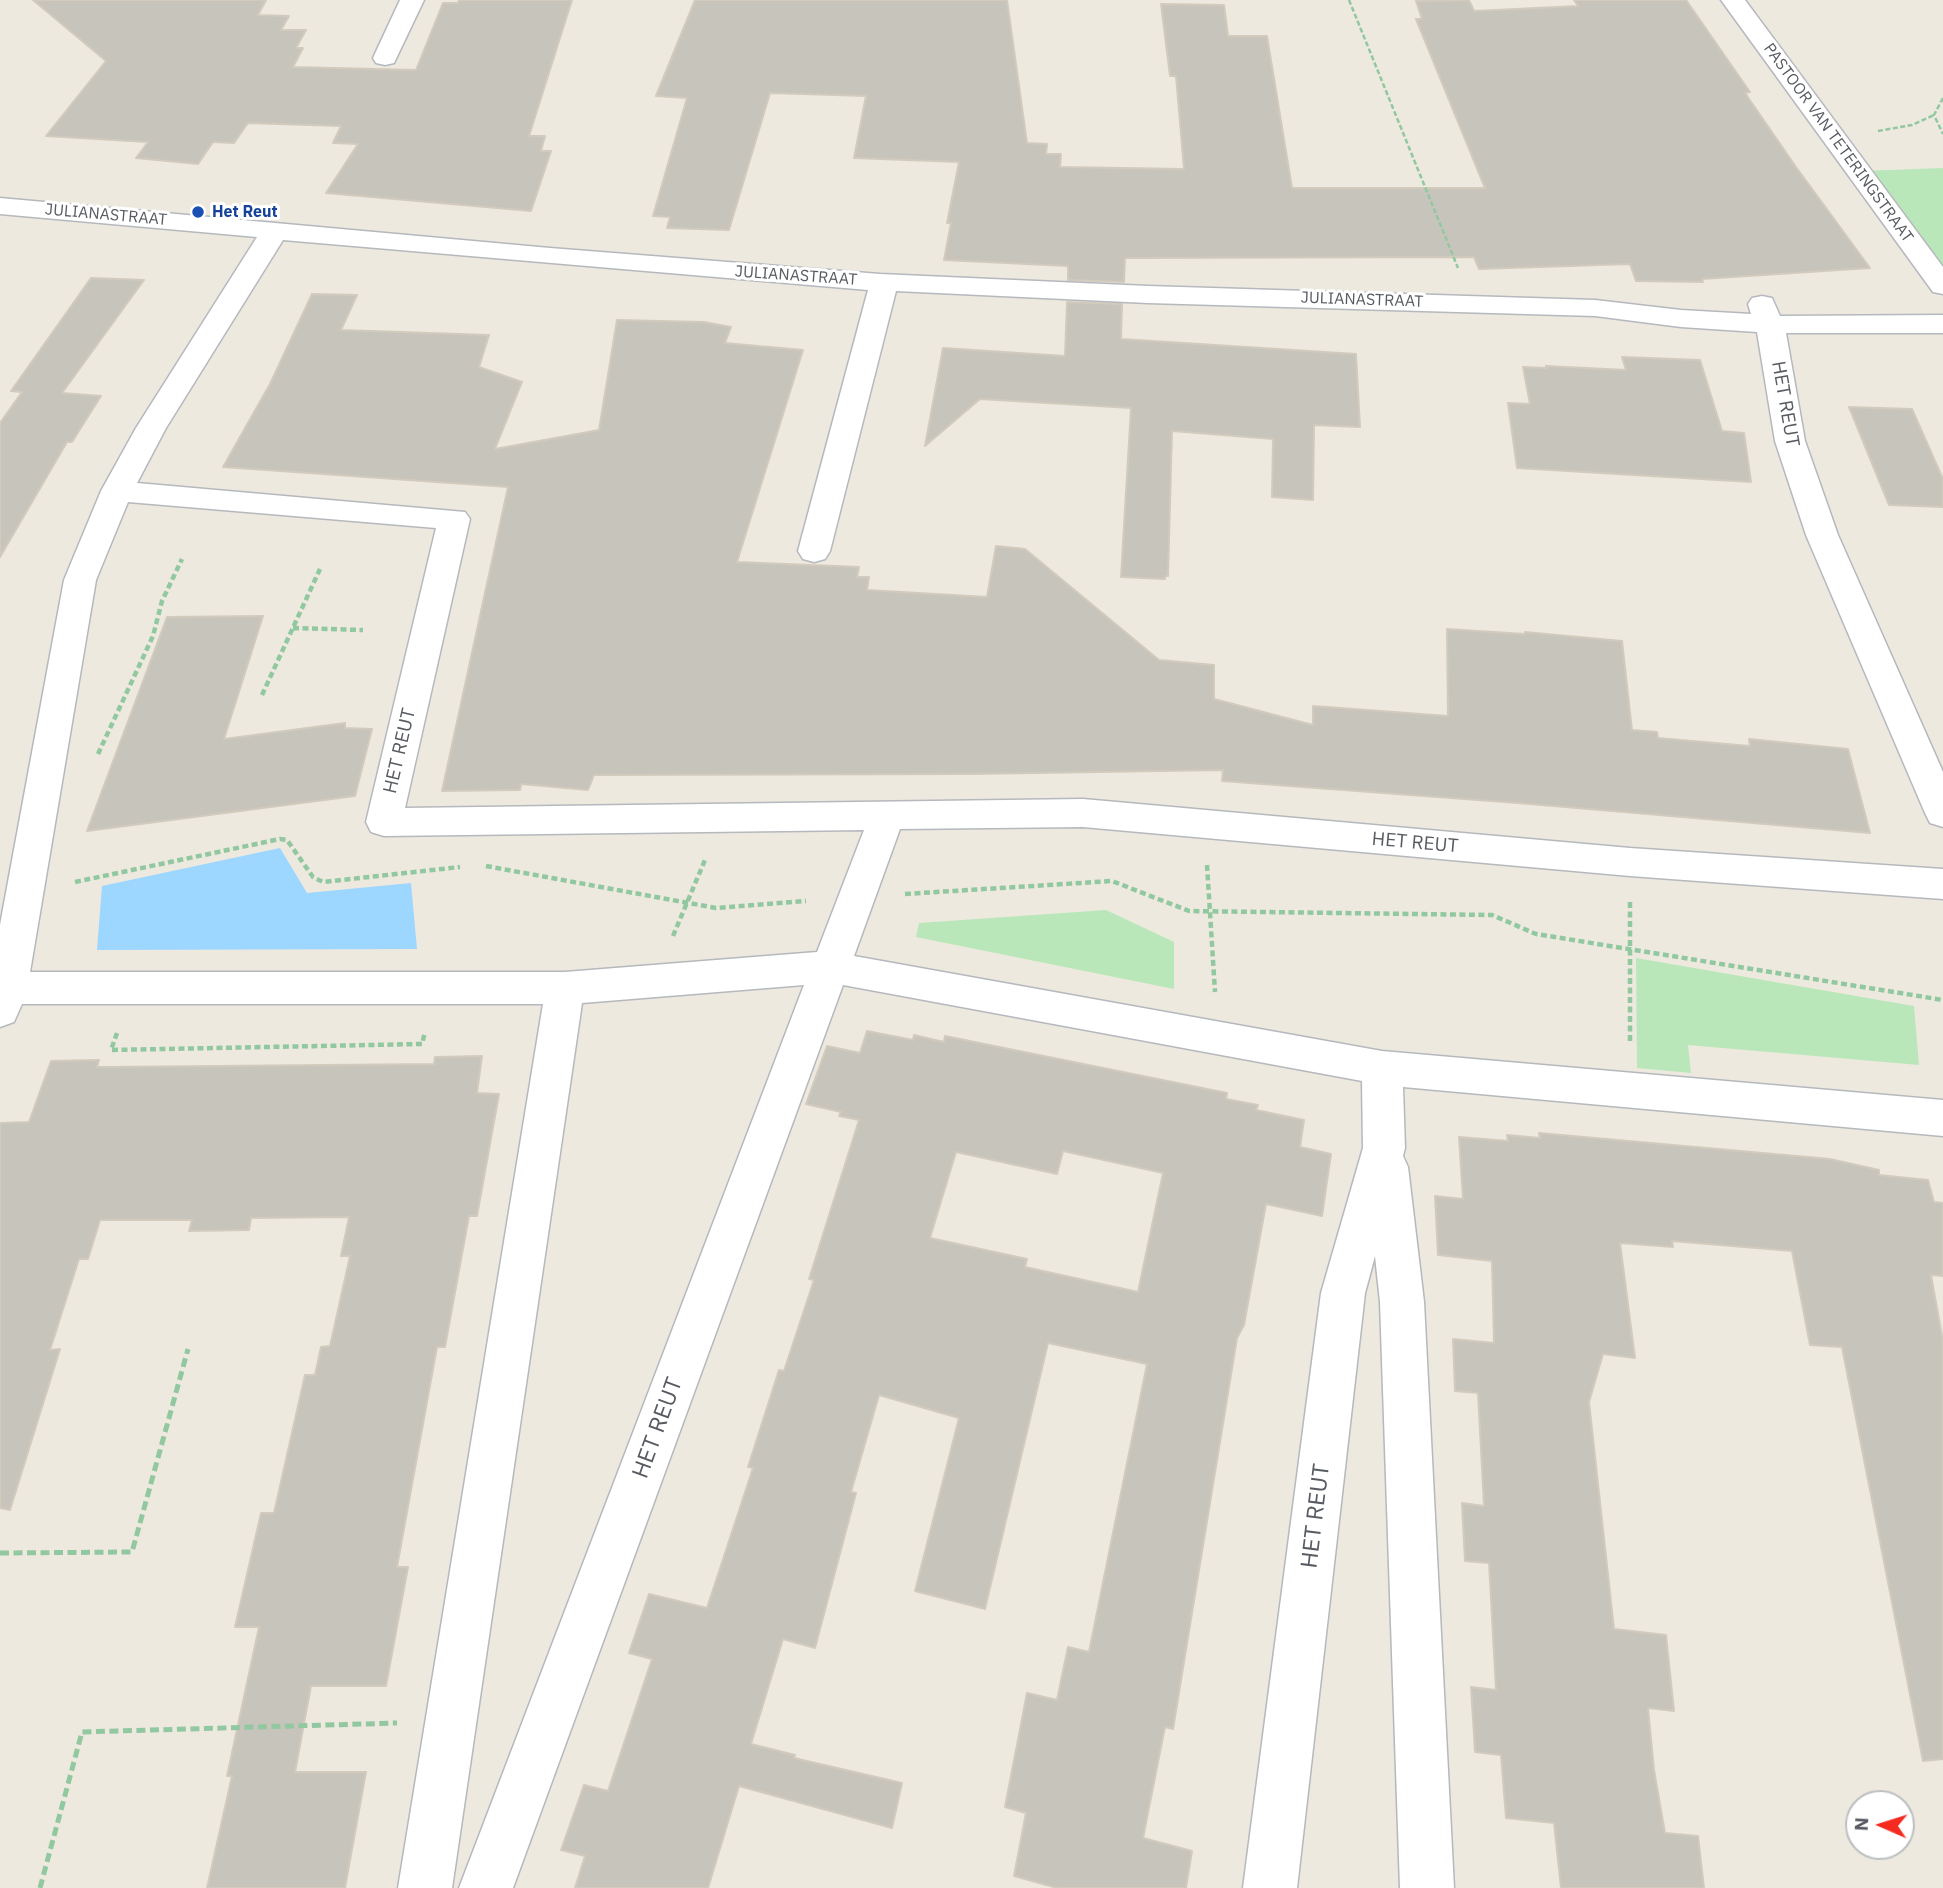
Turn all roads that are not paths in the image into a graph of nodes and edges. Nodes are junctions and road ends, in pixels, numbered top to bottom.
1 (412, 0) edge
2 (1733, 0) edge
3 (385, 58) dead end
4 (0, 206) edge
5 (275, 230) junction
6 (884, 283) junction
7 (1943, 286) edge
8 (1943, 307) edge
9 (1765, 314) junction
10 (1943, 324) edge
11 (117, 491) junction
12 (814, 551) dead end
13 (1943, 813) edge
14 (887, 816) junction
15 (1943, 884) edge
16 (830, 967) junction
17 (565, 988) junction
18 (4, 1000) edge
19 (1382, 1068) junction
20 (1943, 1118) edge
21 (1384, 1148) junction
22 (425, 1888) edge
23 (486, 1888) edge
24 (1269, 1888) edge
25 (1427, 1888) edge

1 - 3 street
2 - 7 street, PASTOOR VAN TETERINGSTRAAT
4 - 5 street, JULIANASTRAAT
5 - 6 street, JULIANASTRAAT
5 - 11 street
6 - 9 street, JULIANASTRAAT
6 - 12 street
8 - 9 street, JULIANASTRAAT
9 - 10 street, JULIANASTRAAT
9 - 13 street, HET REUT
11 - 14 street, HET REUT
11 - 18 street
14 - 15 street, HET REUT
14 - 16 street, HET REUT
16 - 17 street
16 - 19 street
16 - 23 street, HET REUT
17 - 18 street
17 - 22 street
19 - 20 street
19 - 21 street, HET REUT
21 - 24 street, HET REUT
21 - 25 street, HET REUT

